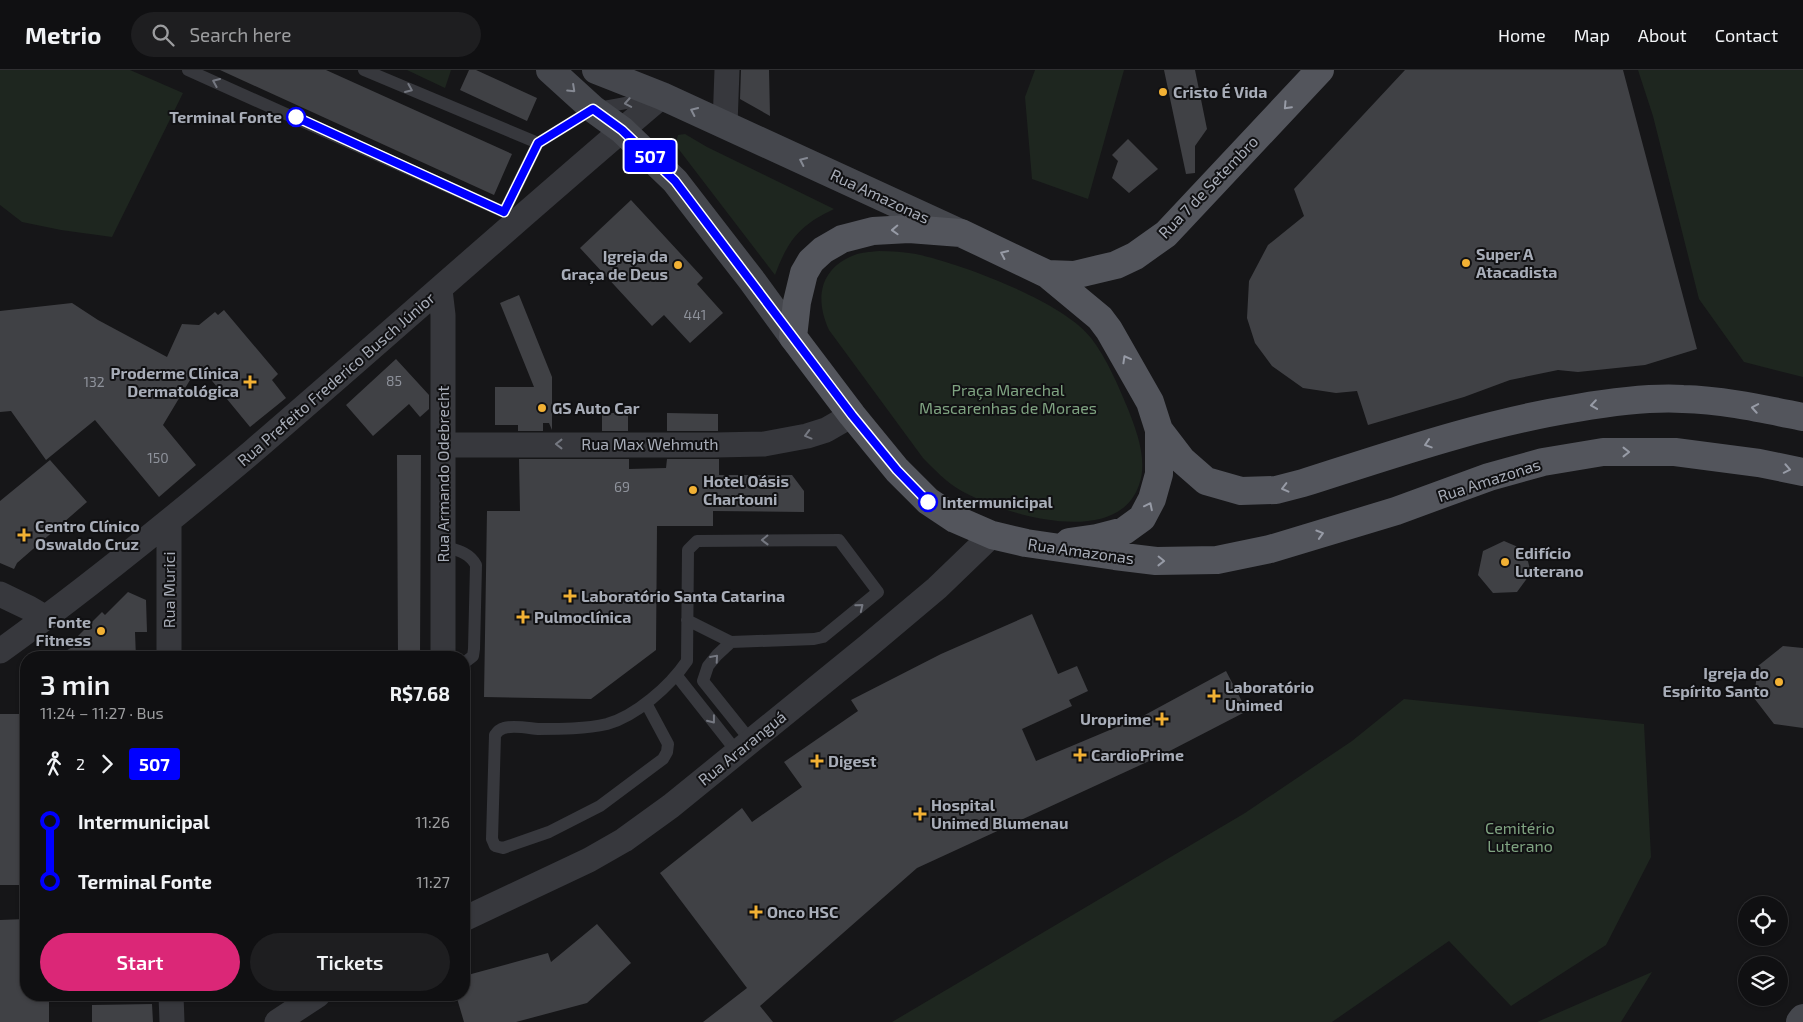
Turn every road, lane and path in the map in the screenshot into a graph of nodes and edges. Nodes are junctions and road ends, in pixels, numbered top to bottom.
1 (188, 70) edge
2 (364, 70) edge
3 (550, 70) edge
4 (596, 70) edge
5 (727, 70) edge
6 (1320, 70) edge
7 (662, 96) junction
8 (593, 109) junction
9 (725, 125) junction
10 (622, 130) junction
11 (538, 143) junction
12 (961, 233) junction
13 (1047, 274) junction
14 (440, 290) junction
15 (793, 337) junction
16 (852, 415) junction
17 (1803, 417) edge
18 (1160, 430) junction
19 (443, 445) junction
20 (1803, 472) edge
21 (168, 522) junction
22 (992, 535) junction
23 (1043, 545) junction
24 (443, 546) junction
25 (0, 594) edge
26 (46, 618) junction
27 (687, 620) junction
28 (731, 642) junction
29 (0, 651) edge
30 (169, 651) edge
31 (443, 651) edge
32 (470, 658) edge
33 (687, 661) junction
34 (677, 676) junction
35 (703, 681) junction
36 (646, 703) junction
37 (744, 747) junction
38 (470, 916) edge
39 (172, 1001) edge
40 (309, 1001) edge
41 (1803, 1018) edge
42 (172, 1022) edge
43 (277, 1022) edge
44 (1800, 1022) edge

11 -> 1 lane
2 -> 11 lane
3 -> 8 main road, Rua Amazonas
4 - 7 main road, Rua Amazonas
5 - 9 street
6 -> 13 main road, Rua 7 de Setembro
7 -> 8 lane
9 -> 7 main road, Rua Amazonas
7 - 10 street, Rua Prefeito Frederico Busch Júnior
8 - 10 main road, Rua Amazonas
8 - 11 lane
12 -> 9 main road, Rua Amazonas
10 - 14 street, Rua Prefeito Frederico Busch Júnior
10 - 15 main road, Rua Amazonas
13 -> 12 main road, Rua Amazonas
12 -> 15 main road
18 -> 13 main road, Rua Amazonas
14 - 19 street, Rua Armando Odebrecht
14 - 21 street, Rua Prefeito Frederico Busch Júnior
15 - 16 main road, Rua Amazonas
16 -> 19 street, Rua Max Wehmuth
16 - 22 main road, Rua Amazonas
17 -> 18 main road, Rua Amazonas
23 -> 18 main road
19 - 24 street, Rua Armando Odebrecht
23 -> 20 main road, Rua Amazonas
21 - 26 street, Rua Prefeito Frederico Busch Júnior
21 - 30 street, Rua Murici
22 - 23 main road, Rua Amazonas
22 - 37 street, Rua Araranguá
24 - 31 street, Rua Armando Odebrecht
24 - 32 lane
25 - 26 street
26 - 29 street, Rua Prefeito Frederico Busch Júnior
27 - 28 lane
28 -> 27 lane
27 - 33 lane
35 -> 28 lane
33 - 34 lane
33 - 35 lane
34 - 36 lane
34 -> 37 lane
35 - 37 lane
36 - 36 lane
37 - 38 street, Rua Araranguá
39 - 42 street
40 - 43 street
41 - 44 main road

